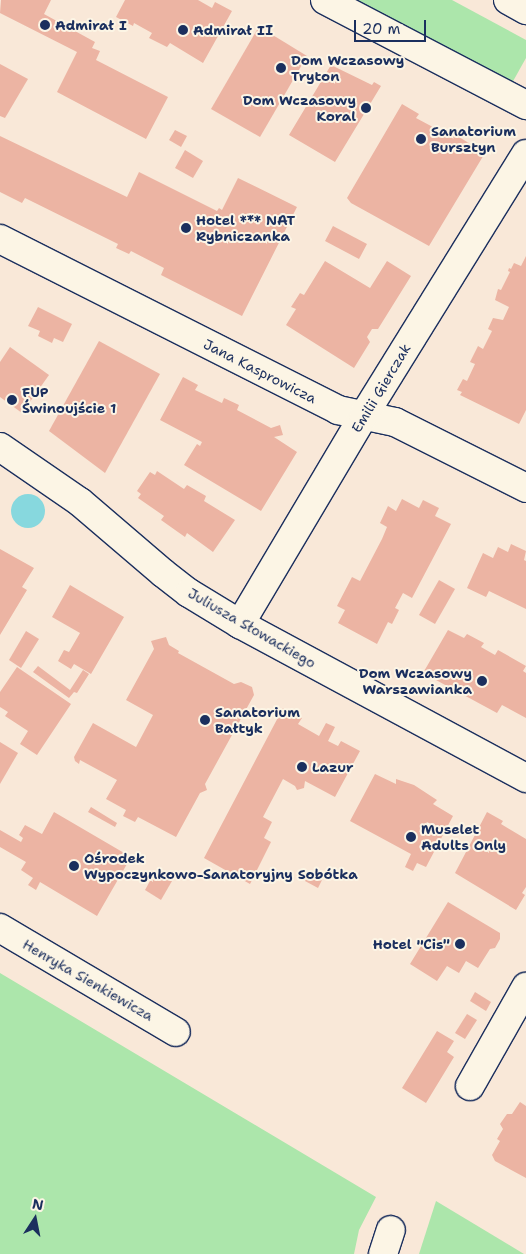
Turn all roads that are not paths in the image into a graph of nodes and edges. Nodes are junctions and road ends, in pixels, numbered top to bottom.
1 (325, 0) edge
2 (508, 0) edge
3 (526, 10) edge
4 (526, 105) edge
5 (526, 154) edge
6 (0, 239) edge
7 (364, 415) junction
8 (0, 447) edge
9 (526, 488) edge
10 (240, 624) junction
11 (526, 778) edge
12 (0, 928) edge
13 (526, 987) edge
14 (176, 1032) dead end
15 (470, 1086) dead end

1 - 4 street
2 - 3 street
5 - 7 street, Emilii Gierczak
6 - 7 street, Jana Kasprowicza
7 - 9 street, Jana Kasprowicza
7 - 10 street, Emilii Gierczak
8 - 10 street, Juliusza Słowackiego
10 - 11 street, Juliusza Słowackiego
12 - 14 street, Henryka Sienkiewicza
13 - 15 street

